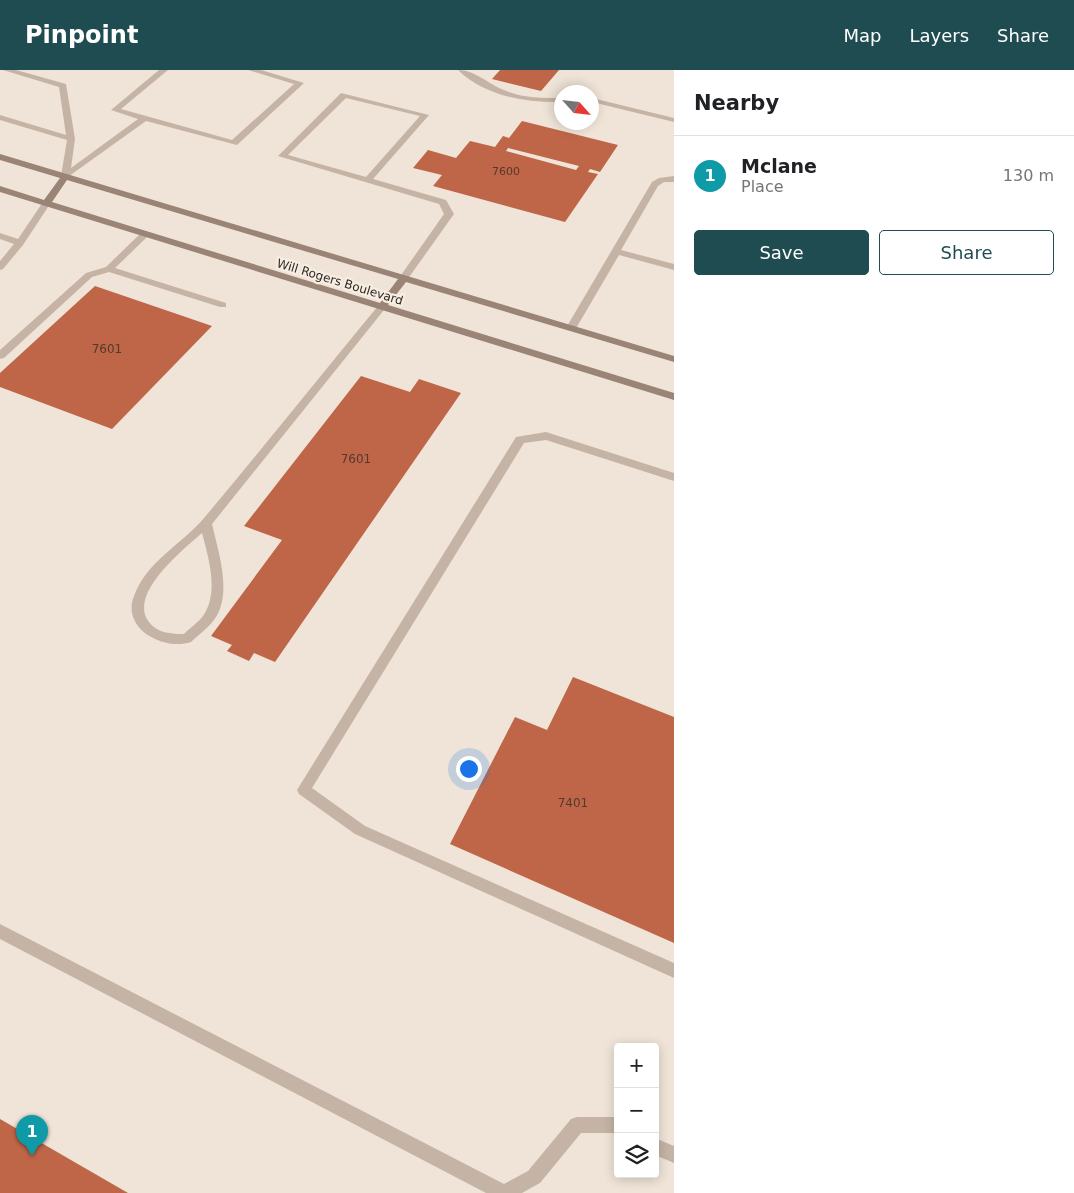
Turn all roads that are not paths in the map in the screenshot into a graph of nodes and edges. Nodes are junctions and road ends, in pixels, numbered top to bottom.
1 (7, 70) edge
2 (164, 70) edge
3 (252, 70) edge
4 (462, 70) edge
5 (554, 100) edge
6 (599, 102) edge
7 (0, 117) edge
8 (145, 118) junction
9 (674, 120) edge
10 (71, 139) junction
11 (0, 157) edge
12 (65, 176) junction
13 (674, 179) edge
14 (368, 180) junction
15 (0, 189) edge
16 (46, 204) junction
17 (145, 234) junction
18 (0, 236) edge
19 (20, 243) junction
20 (616, 251) junction
21 (0, 266) edge
22 (674, 267) edge
23 (109, 269) junction
24 (404, 278) junction
25 (223, 305) dead end
26 (380, 308) junction
27 (571, 328) junction
28 (0, 356) edge
29 (674, 359) edge
30 (674, 397) edge
31 (674, 477) edge
32 (206, 523) junction
33 (0, 931) edge
34 (674, 971) edge
35 (614, 1125) edge
36 (659, 1148) edge
37 (674, 1155) edge
38 (505, 1193) edge

1 - 10 lane
2 - 8 lane
3 - 8 lane
4 - 5 lane
6 - 9 lane
7 - 10 lane
8 - 12 lane
10 - 12 lane
11 - 12 main road, Will Rogers Boulevard
12 - 16 main road
12 - 24 main road, Will Rogers Boulevard
13 - 20 lane
14 - 14 lane
14 - 24 lane
15 - 16 main road, Will Rogers Boulevard
16 - 17 main road, Will Rogers Boulevard
16 - 19 lane
17 - 23 lane
17 - 26 main road, Will Rogers Boulevard
18 - 19 lane
19 - 21 lane
20 - 22 lane
20 - 27 lane
23 - 25 lane
23 - 28 lane
24 - 26 main road
24 - 27 main road, Will Rogers Boulevard
26 - 30 main road, Will Rogers Boulevard
26 - 32 lane
27 - 29 main road, Will Rogers Boulevard
31 - 34 lane
32 - 32 lane
33 - 38 lane
35 - 38 lane
36 - 37 lane

